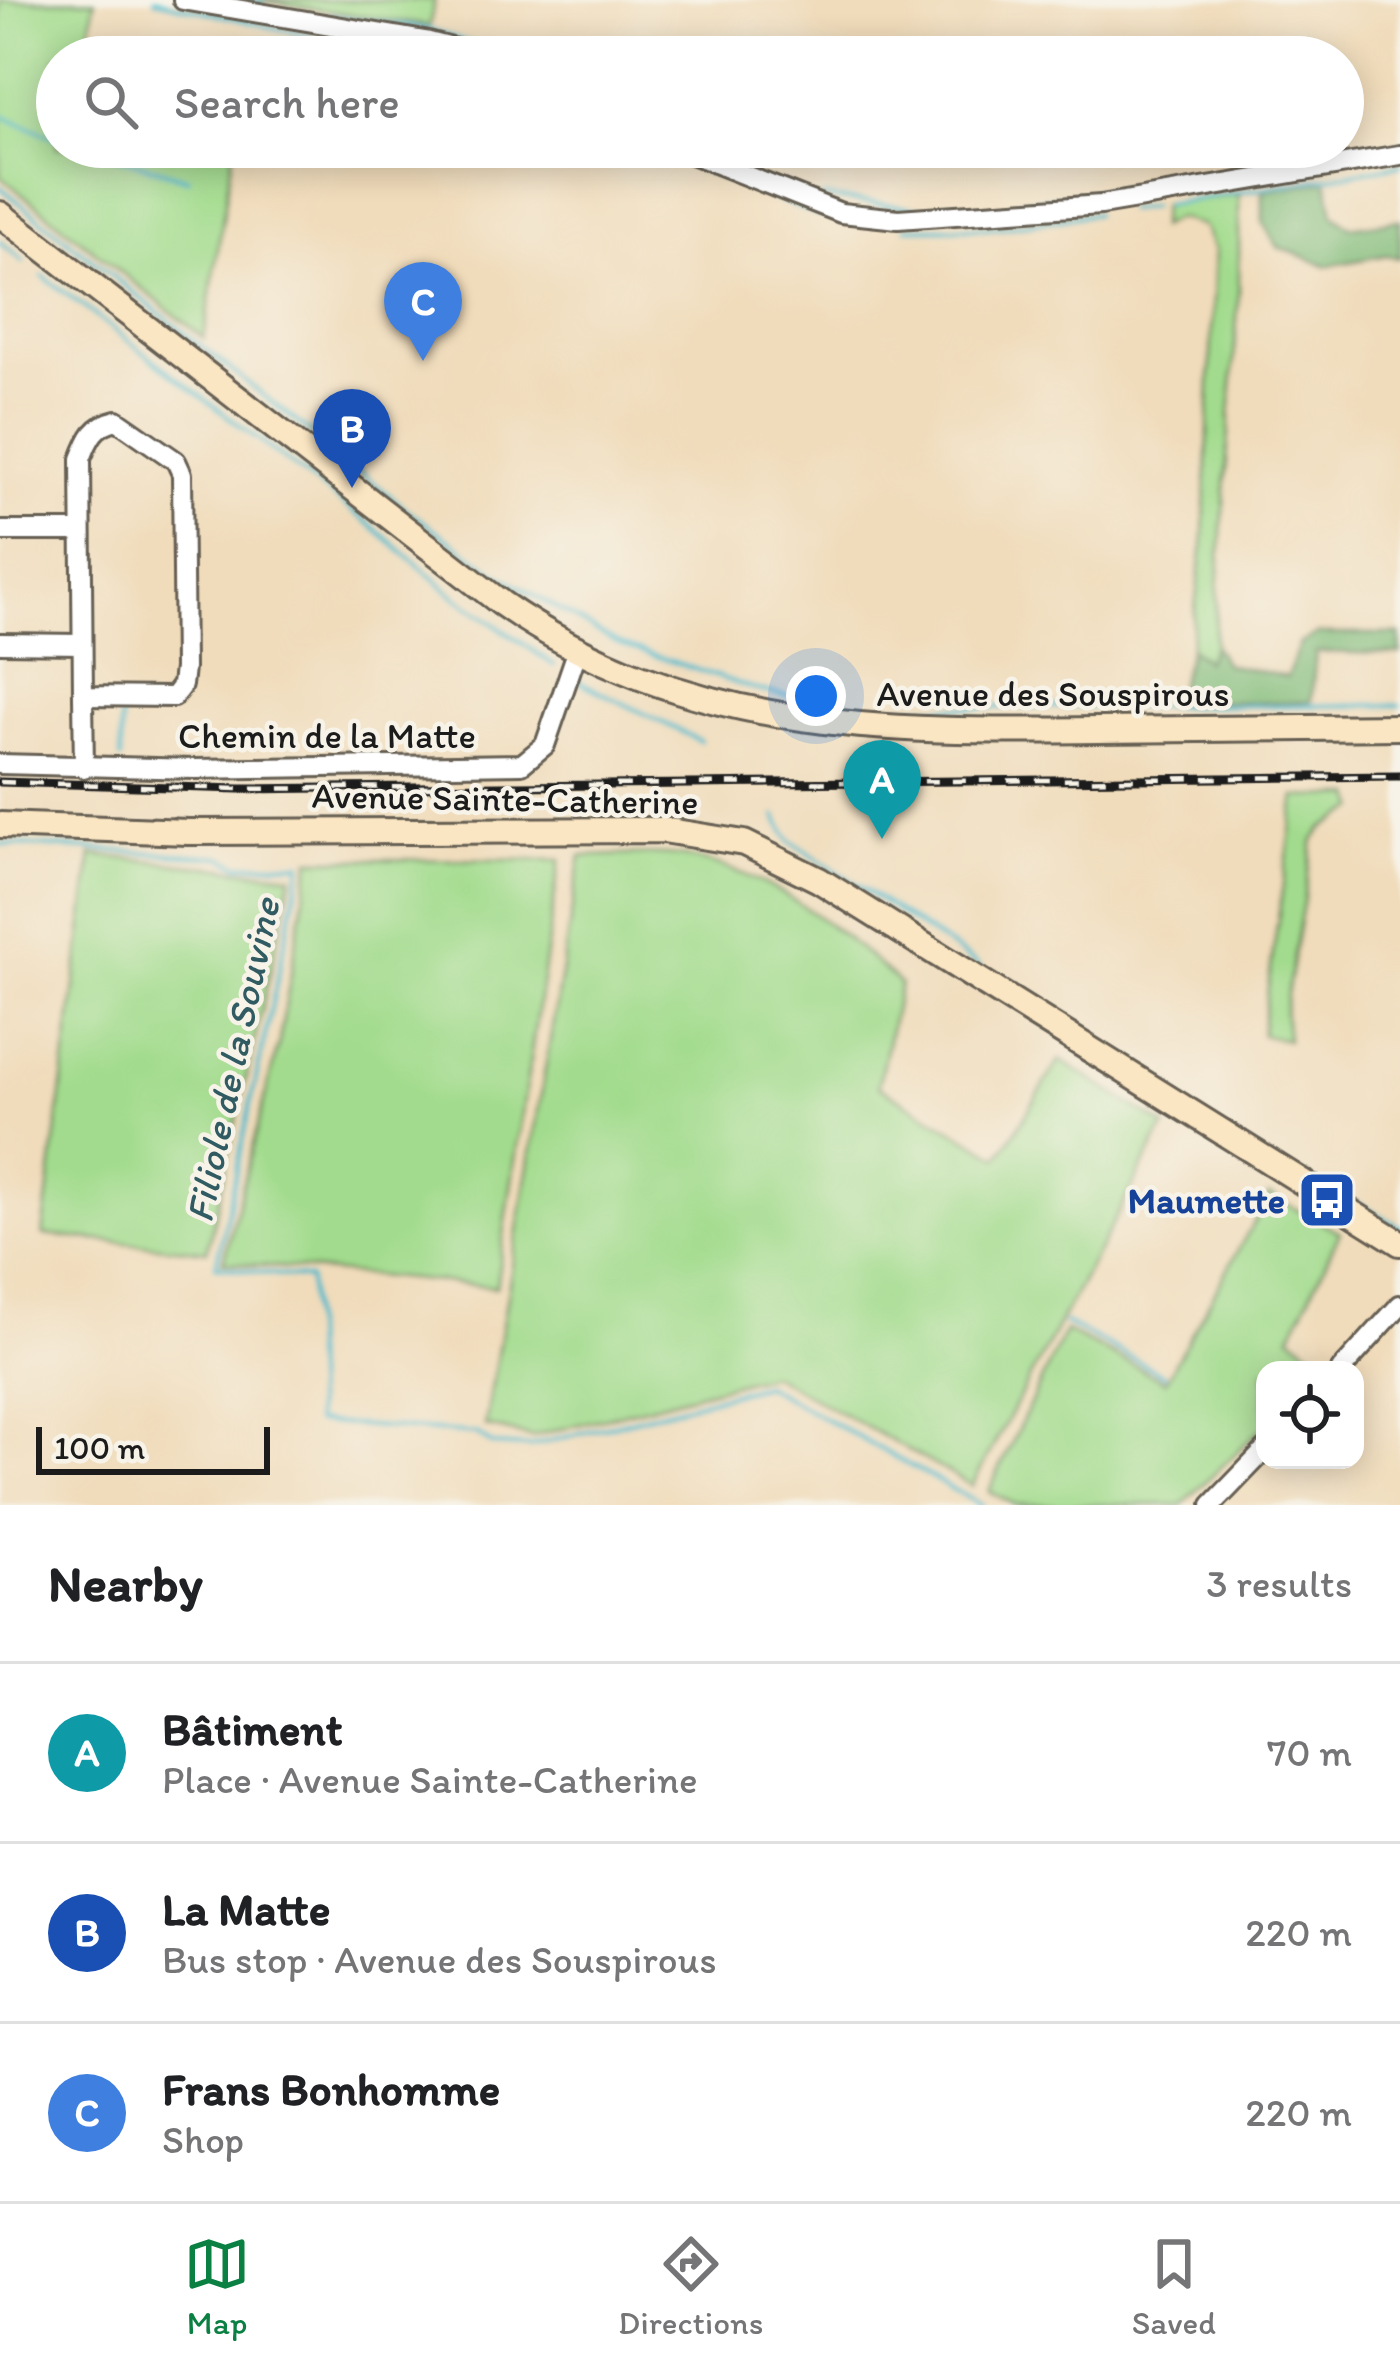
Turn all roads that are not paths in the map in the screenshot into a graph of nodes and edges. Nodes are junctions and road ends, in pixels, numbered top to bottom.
1 (183, 0) edge
2 (395, 36) edge
3 (1400, 155) edge
4 (1364, 161) edge
5 (726, 168) edge
6 (1322, 168) edge
7 (0, 214) edge
8 (0, 531) edge
9 (80, 531) junction
10 (0, 643) edge
11 (82, 644) junction
12 (578, 649) junction
13 (83, 696) junction
14 (1400, 727) edge
15 (0, 764) edge
16 (84, 768) junction
17 (0, 825) edge
18 (1400, 1243) edge
19 (1400, 1305) edge
20 (1349, 1361) edge
21 (1256, 1459) edge
22 (1211, 1505) edge

1 - 2 street
3 - 4 street
5 - 6 street
7 - 12 main road, Avenue des Souspirous
8 - 9 street
9 - 11 street
9 - 13 street
10 - 11 street
11 - 13 street
12 - 14 main road, Avenue des Souspirous
12 - 16 street, Chemin de la Matte
13 - 16 street
15 - 16 street, Chemin de la Matte
17 - 18 main road, Avenue Sainte-Catherine
19 - 20 street
21 - 22 street

